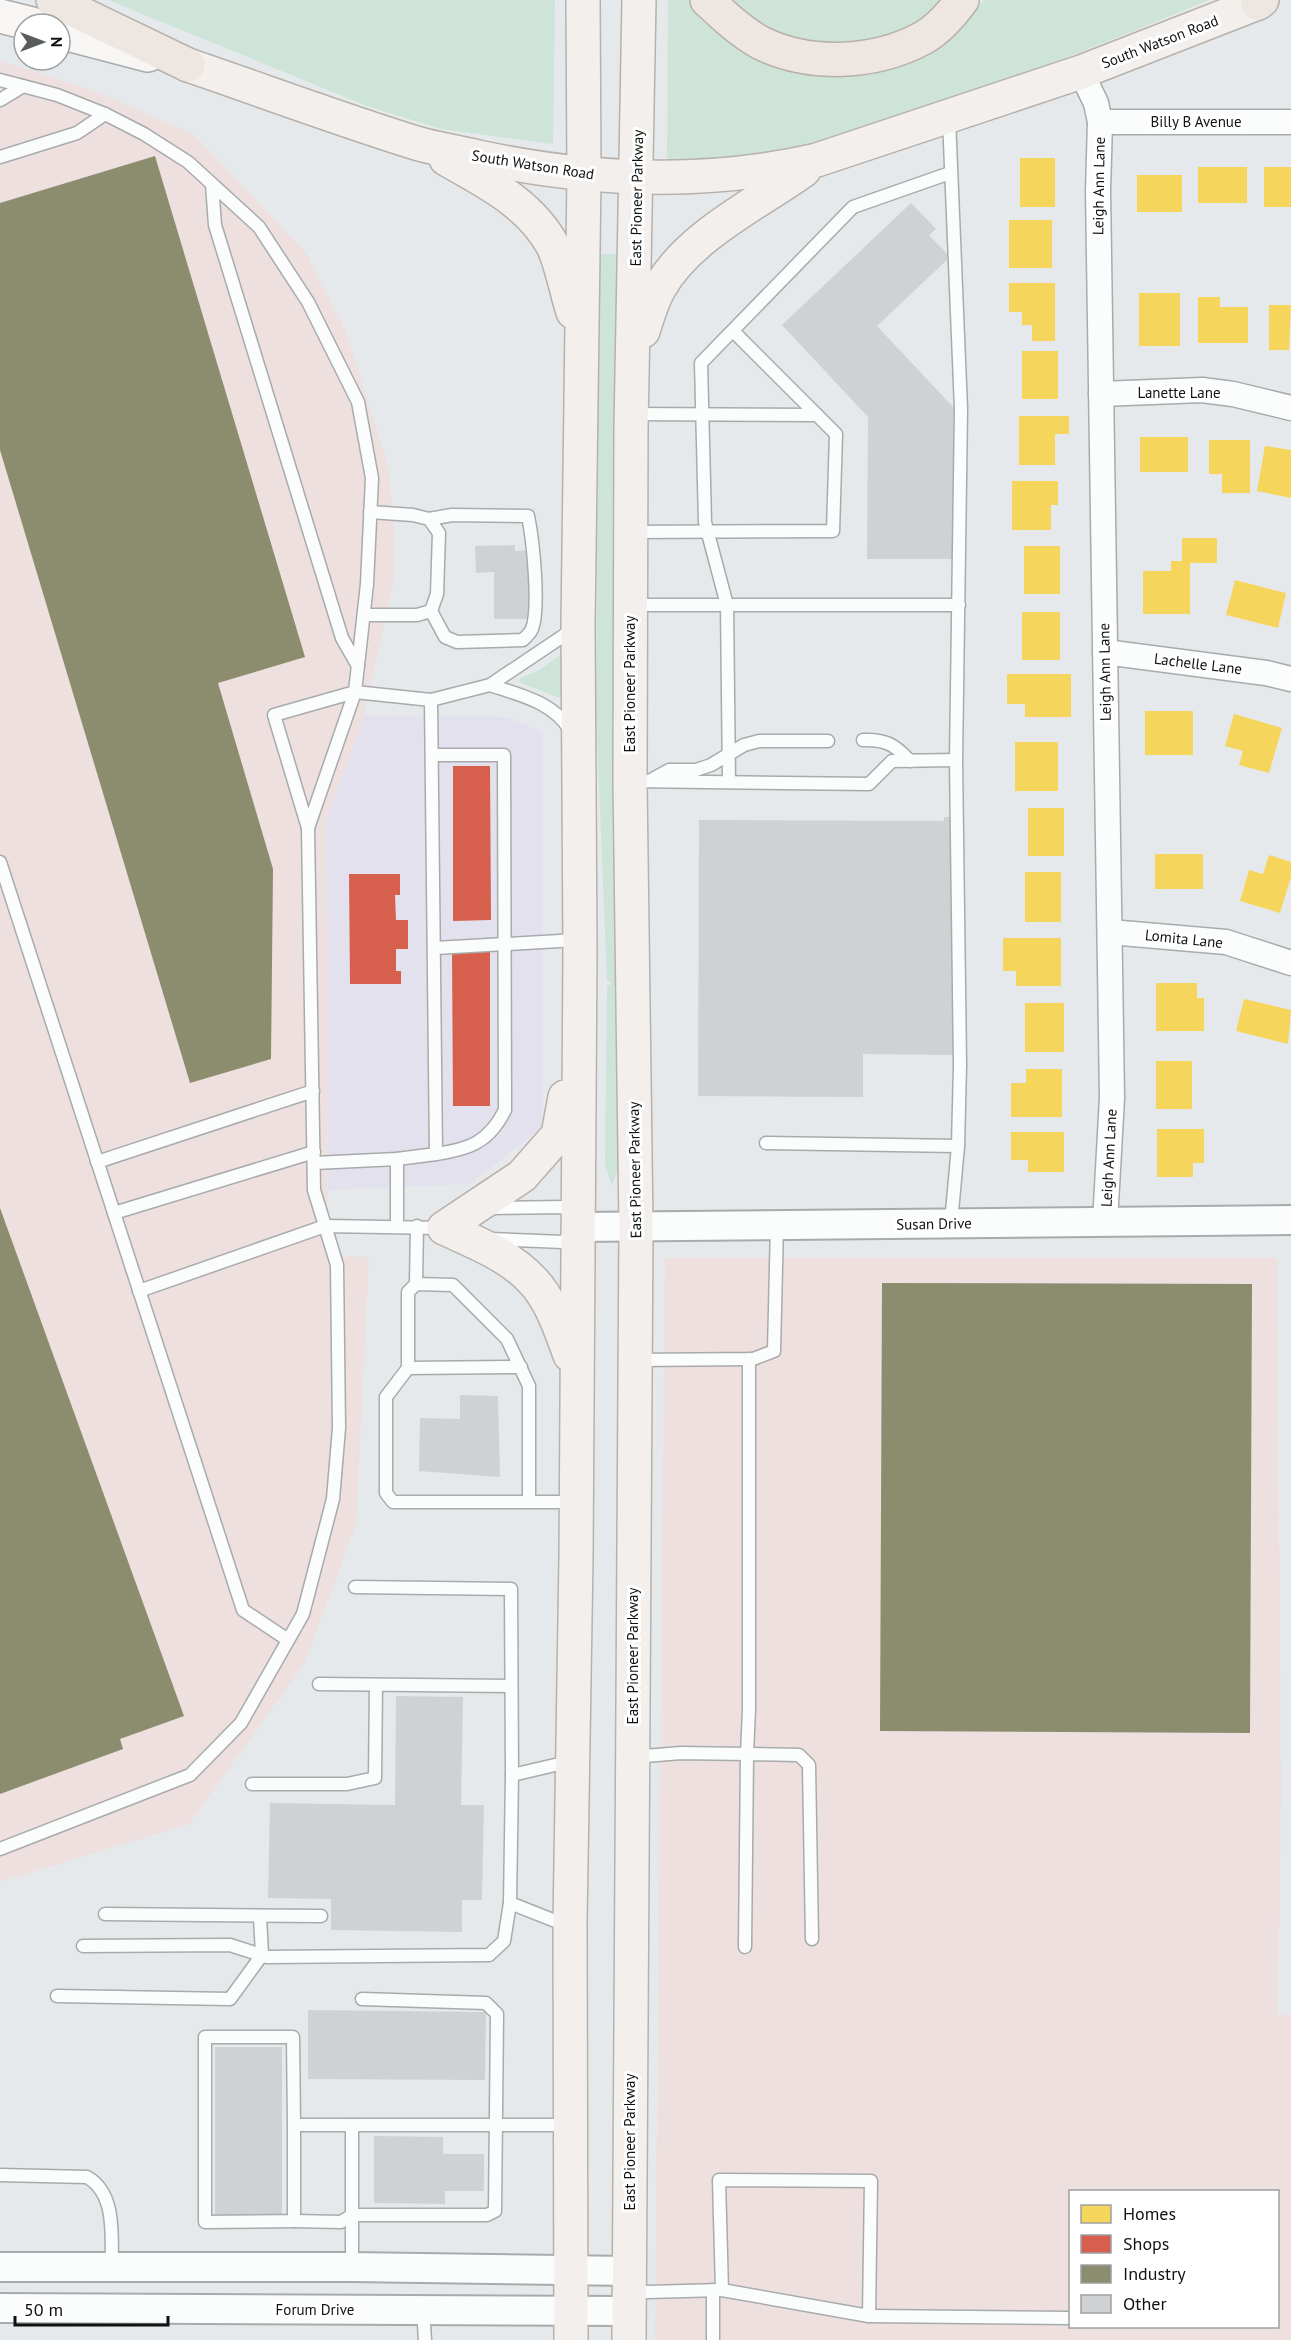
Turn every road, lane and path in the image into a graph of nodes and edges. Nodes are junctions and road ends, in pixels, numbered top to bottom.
1 (53, 0) edge
2 (583, 0) edge
3 (639, 0) edge
4 (707, 0) edge
5 (962, 0) edge
6 (1265, 1) edge
7 (72, 35) edge
8 (188, 65) junction
9 (1081, 72) junction
10 (0, 80) edge
11 (23, 86) junction
12 (0, 100) edge
13 (105, 114) junction
14 (949, 117) junction
15 (1100, 122) junction
16 (1291, 122) edge
17 (418, 144) junction
18 (0, 158) edge
19 (817, 160) junction
20 (950, 173) junction
21 (584, 175) junction
22 (637, 177) junction
23 (212, 184) junction
24 (733, 330) junction
25 (582, 338) junction
26 (634, 355) junction
27 (1101, 394) junction
28 (1291, 408) edge
29 (632, 414) junction
30 (817, 415) junction
31 (702, 416) junction
32 (370, 512) junction
33 (429, 519) junction
34 (707, 530) junction
35 (631, 532) junction
36 (631, 605) junction
37 (727, 605) junction
38 (959, 605) junction
39 (431, 611) junction
40 (364, 615) junction
41 (578, 625) junction
42 (1105, 652) junction
43 (358, 666) junction
44 (1291, 679) edge
45 (490, 686) junction
46 (355, 692) junction
47 (431, 700) junction
48 (863, 740) dead end
49 (828, 741) dead end
50 (578, 744) junction
51 (728, 753) junction
52 (432, 755) junction
53 (956, 760) junction
54 (910, 761) junction
55 (640, 781) junction
56 (729, 782) junction
57 (308, 828) junction
58 (0, 862) edge
59 (1110, 932) junction
60 (580, 940) junction
61 (504, 944) junction
62 (435, 948) junction
63 (1291, 963) edge
64 (579, 1025) junction
65 (313, 1091) junction
66 (766, 1143) dead end
67 (958, 1146) junction
68 (436, 1154) junction
69 (314, 1157) junction
70 (396, 1159) junction
71 (97, 1162) junction
72 (114, 1213) junction
73 (1291, 1220) edge
74 (1105, 1222) junction
75 (951, 1223) junction
76 (777, 1225) junction
77 (325, 1226) junction
78 (396, 1226) junction
79 (430, 1227) junction
80 (577, 1227) junction
81 (636, 1227) junction
82 (416, 1284) junction
83 (139, 1291) junction
84 (749, 1359) junction
85 (635, 1360) junction
86 (521, 1367) junction
87 (408, 1368) junction
88 (576, 1373) junction
89 (529, 1502) junction
90 (576, 1502) junction
91 (355, 1587) dead end
92 (288, 1640) junction
93 (319, 1684) dead end
94 (376, 1685) junction
95 (511, 1686) junction
96 (747, 1754) junction
97 (632, 1757) junction
98 (573, 1760) junction
99 (512, 1775) junction
100 (252, 1784) dead end
101 (0, 1849) edge
102 (510, 1903) junction
103 (105, 1914) dead end
104 (260, 1916) junction
105 (321, 1916) dead end
106 (570, 1927) junction
107 (812, 1940) dead end
108 (83, 1946) dead end
109 (745, 1947) dead end
110 (262, 1955) junction
111 (57, 1996) dead end
112 (362, 1999) dead end
113 (294, 2125) junction
114 (352, 2125) junction
115 (496, 2125) junction
116 (571, 2125) junction
117 (0, 2175) edge
118 (352, 2215) junction
119 (294, 2221) junction
120 (195, 2266) junction
121 (0, 2267) edge
122 (352, 2267) junction
123 (112, 2268) junction
124 (572, 2271) junction
125 (717, 2290) junction
126 (633, 2303) edge
127 (0, 2308) edge
128 (195, 2309) junction
129 (423, 2310) junction
130 (869, 2316) junction
131 (1069, 2318) edge
132 (571, 2326) edge
133 (424, 2340) edge
134 (712, 2340) edge

1 - 8 highway
2 - 21 main road
3 - 22 main road, East Pioneer Parkway
4 - 5 highway
6 - 9 main road, South Watson Road
7 - 8 main road, South Watson Road
8 - 17 main road, South Watson Road
9 - 14 main road, South Watson Road
9 - 15 street, South Watson Road
10 - 11 lane
11 - 12 lane
11 - 13 lane
13 - 18 lane
13 - 23 lane
14 - 19 main road, South Watson Road
14 - 20 lane
15 - 16 street, Billy B Avenue
15 - 27 street, Leigh Ann Lane
17 - 21 main road, South Watson Road
17 - 25 main road
19 - 22 main road, South Watson Road
19 - 26 main road
20 - 24 lane
20 - 38 lane
21 - 22 main road, South Watson Road
21 - 25 main road
22 - 26 main road, East Pioneer Parkway
23 - 32 lane
23 - 43 lane
24 - 30 lane
24 - 31 lane
25 - 41 main road
26 - 29 main road, East Pioneer Parkway
27 - 28 street, Lanette Lane
27 - 42 street, Leigh Ann Lane
29 - 31 lane
29 - 35 main road, East Pioneer Parkway
30 - 31 lane
30 - 34 lane
31 - 34 lane
32 - 33 lane
32 - 40 lane
33 - 39 lane
33 - 39 lane
34 - 35 lane
34 - 37 lane
35 - 36 main road, East Pioneer Parkway
36 - 37 lane
36 - 55 main road, East Pioneer Parkway
37 - 38 lane
37 - 51 lane
38 - 53 lane
39 - 40 lane
40 - 43 lane
41 - 45 lane
41 - 50 main road
42 - 44 street, Lachelle Lane
42 - 59 street, Leigh Ann Lane
43 - 46 lane
45 - 47 lane
45 - 50 lane
46 - 47 lane
46 - 57 lane
46 - 57 lane
47 - 52 lane
48 - 54 lane
49 - 51 lane
50 - 60 main road
51 - 55 lane
51 - 56 lane
52 - 61 lane
52 - 62 lane
53 - 54 lane
53 - 67 lane
54 - 56 lane
55 - 56 lane
55 - 81 main road, East Pioneer Parkway
57 - 65 lane
58 - 71 lane
59 - 63 street, Lomita Lane
59 - 74 street, Leigh Ann Lane
60 - 61 lane
60 - 64 main road
61 - 62 lane
61 - 68 lane
62 - 68 lane
64 - 79 main road
64 - 80 main road
65 - 69 lane
65 - 71 lane
66 - 67 lane
67 - 75 lane
68 - 70 lane
69 - 70 lane
69 - 72 lane
69 - 77 lane
70 - 78 lane
71 - 72 lane
72 - 83 lane
73 - 74 street, Susan Drive
74 - 75 street, Susan Drive
75 - 76 street, Susan Drive
76 - 81 street, Susan Drive
76 - 84 lane
77 - 78 lane
77 - 83 lane
77 - 92 lane
78 - 79 lane
79 - 80 lane
79 - 80 lane
79 - 82 lane
79 - 88 main road
80 - 81 street, Susan Drive
80 - 88 main road
81 - 85 main road, East Pioneer Parkway
82 - 86 lane
82 - 87 lane
83 - 92 lane
84 - 85 lane
84 - 96 lane
85 - 97 main road, East Pioneer Parkway
86 - 87 lane
86 - 89 lane
87 - 89 lane
88 - 90 main road
89 - 90 lane
90 - 98 main road
91 - 95 lane
92 - 101 lane
93 - 94 lane
94 - 95 lane
94 - 100 lane
95 - 99 lane
96 - 97 lane
96 - 107 lane
96 - 109 lane
97 - 126 main road, East Pioneer Parkway
98 - 99 lane
98 - 106 main road
99 - 102 lane
102 - 106 lane
102 - 110 lane
103 - 104 lane
104 - 105 lane
104 - 110 lane
106 - 116 main road
108 - 110 lane
110 - 111 lane
112 - 115 lane
113 - 114 lane
113 - 119 lane
113 - 119 lane
114 - 115 lane
114 - 118 lane
115 - 116 lane
115 - 118 lane
116 - 124 main road
117 - 123 lane
118 - 119 lane
118 - 122 lane
120 - 122 street
120 - 123 street
120 - 128 street
121 - 123 street
122 - 124 street
124 - 126 street
124 - 132 main road
125 - 126 lane
125 - 130 lane
125 - 130 lane
125 - 134 lane
126 - 132 street, Forum Drive
127 - 128 street, Forum Drive
128 - 129 street, Forum Drive
129 - 132 street, Forum Drive
129 - 133 lane
130 - 131 lane

